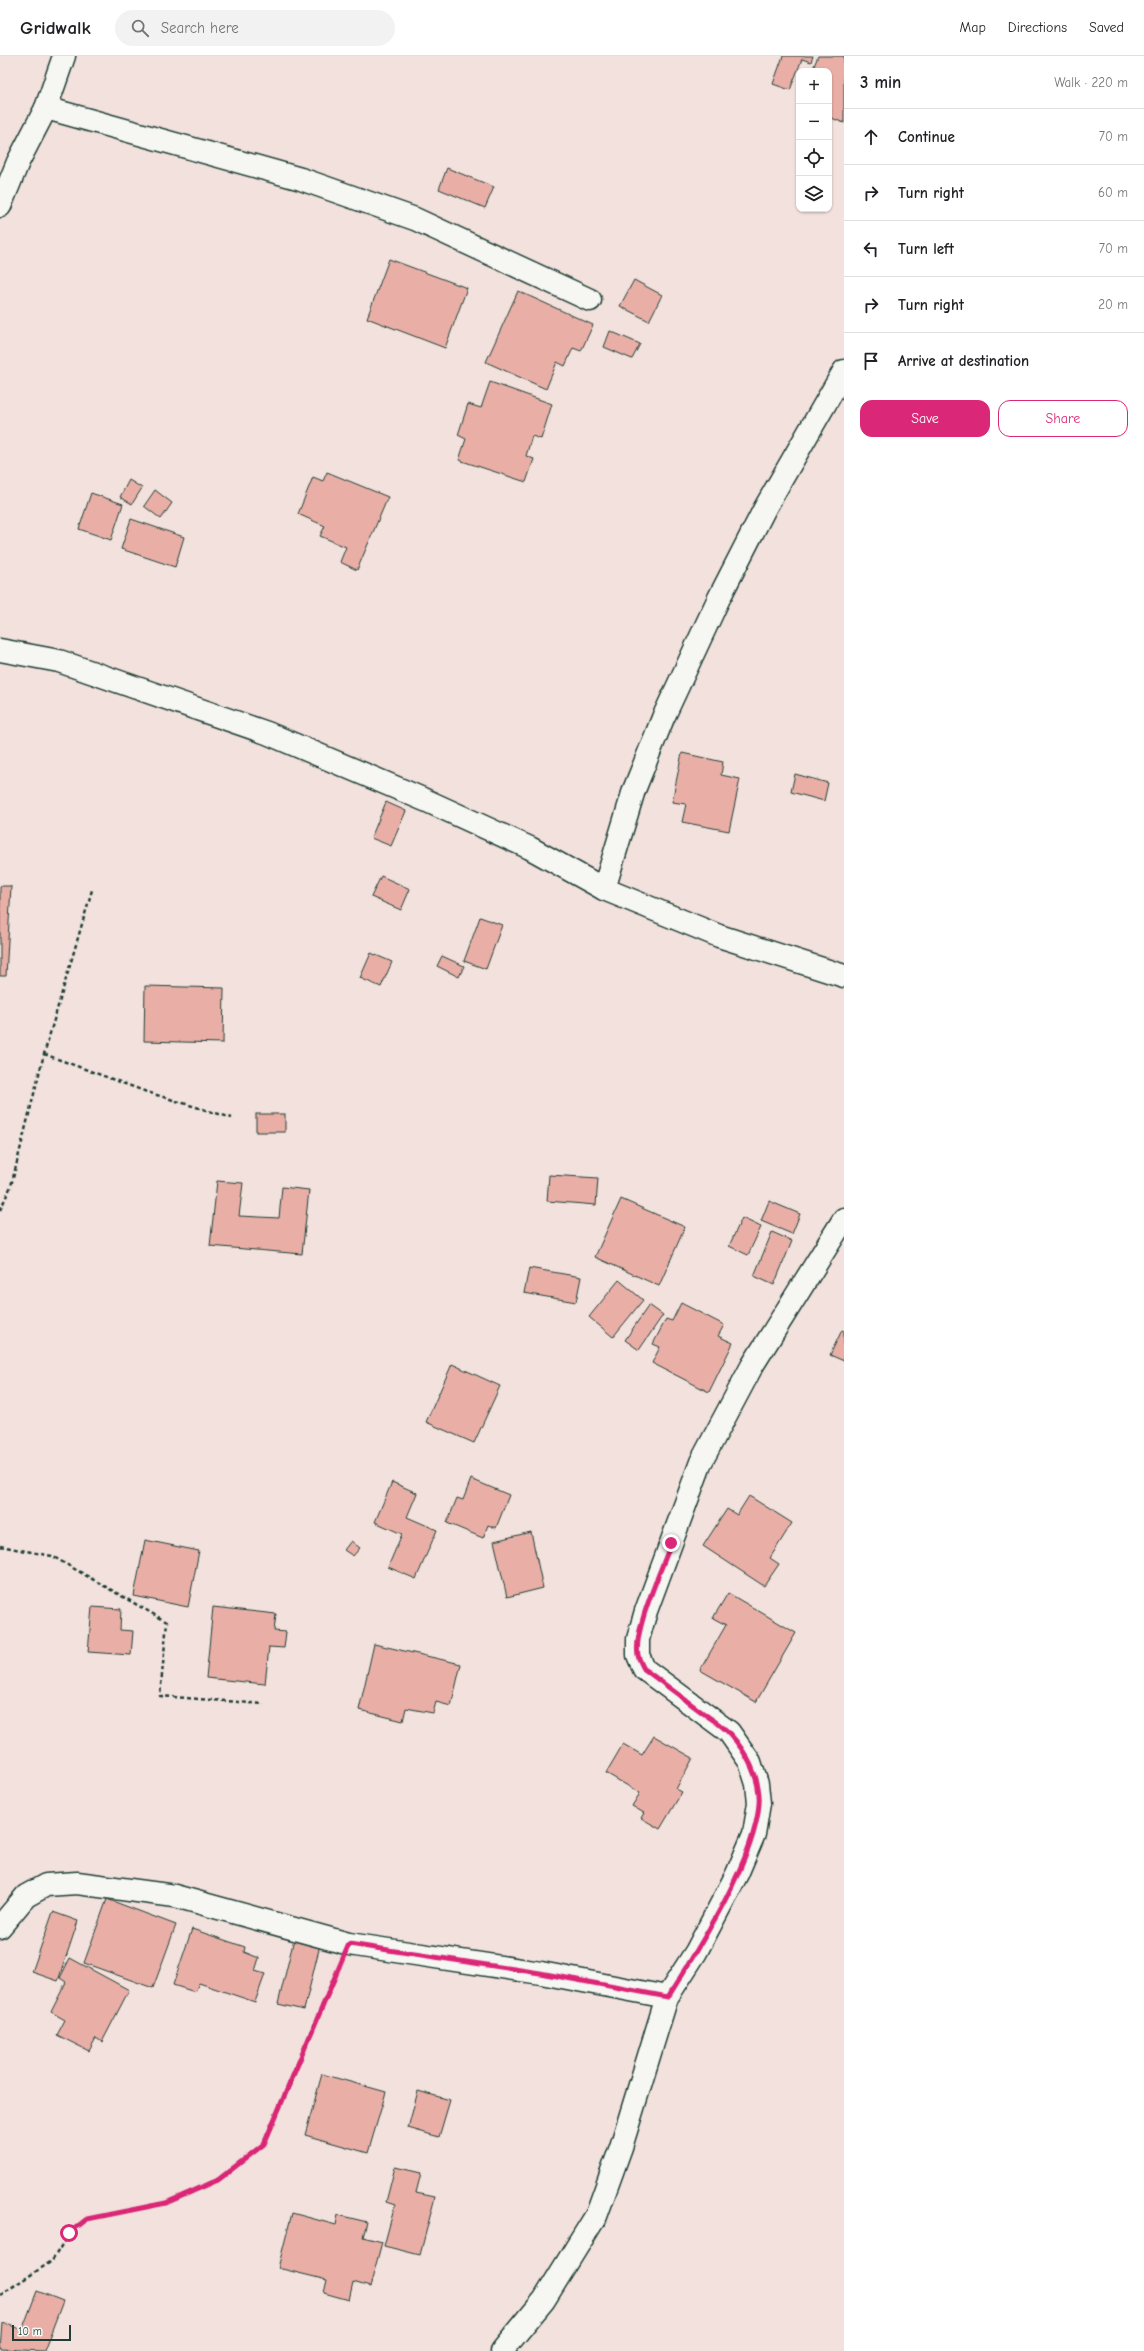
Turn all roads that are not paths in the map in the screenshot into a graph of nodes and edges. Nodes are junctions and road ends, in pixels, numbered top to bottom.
1 (64, 56) edge
2 (46, 108) junction
3 (0, 206) edge
4 (590, 300) dead end
5 (844, 371) edge
6 (0, 650) edge
7 (604, 889) junction
8 (844, 976) edge
9 (844, 1219) edge
10 (0, 1927) edge
11 (668, 1997) junction
12 (502, 2351) edge

1 - 2 street
2 - 3 street
2 - 4 street
5 - 7 street
6 - 7 street
7 - 8 street
9 - 11 street
10 - 11 street
11 - 12 street

